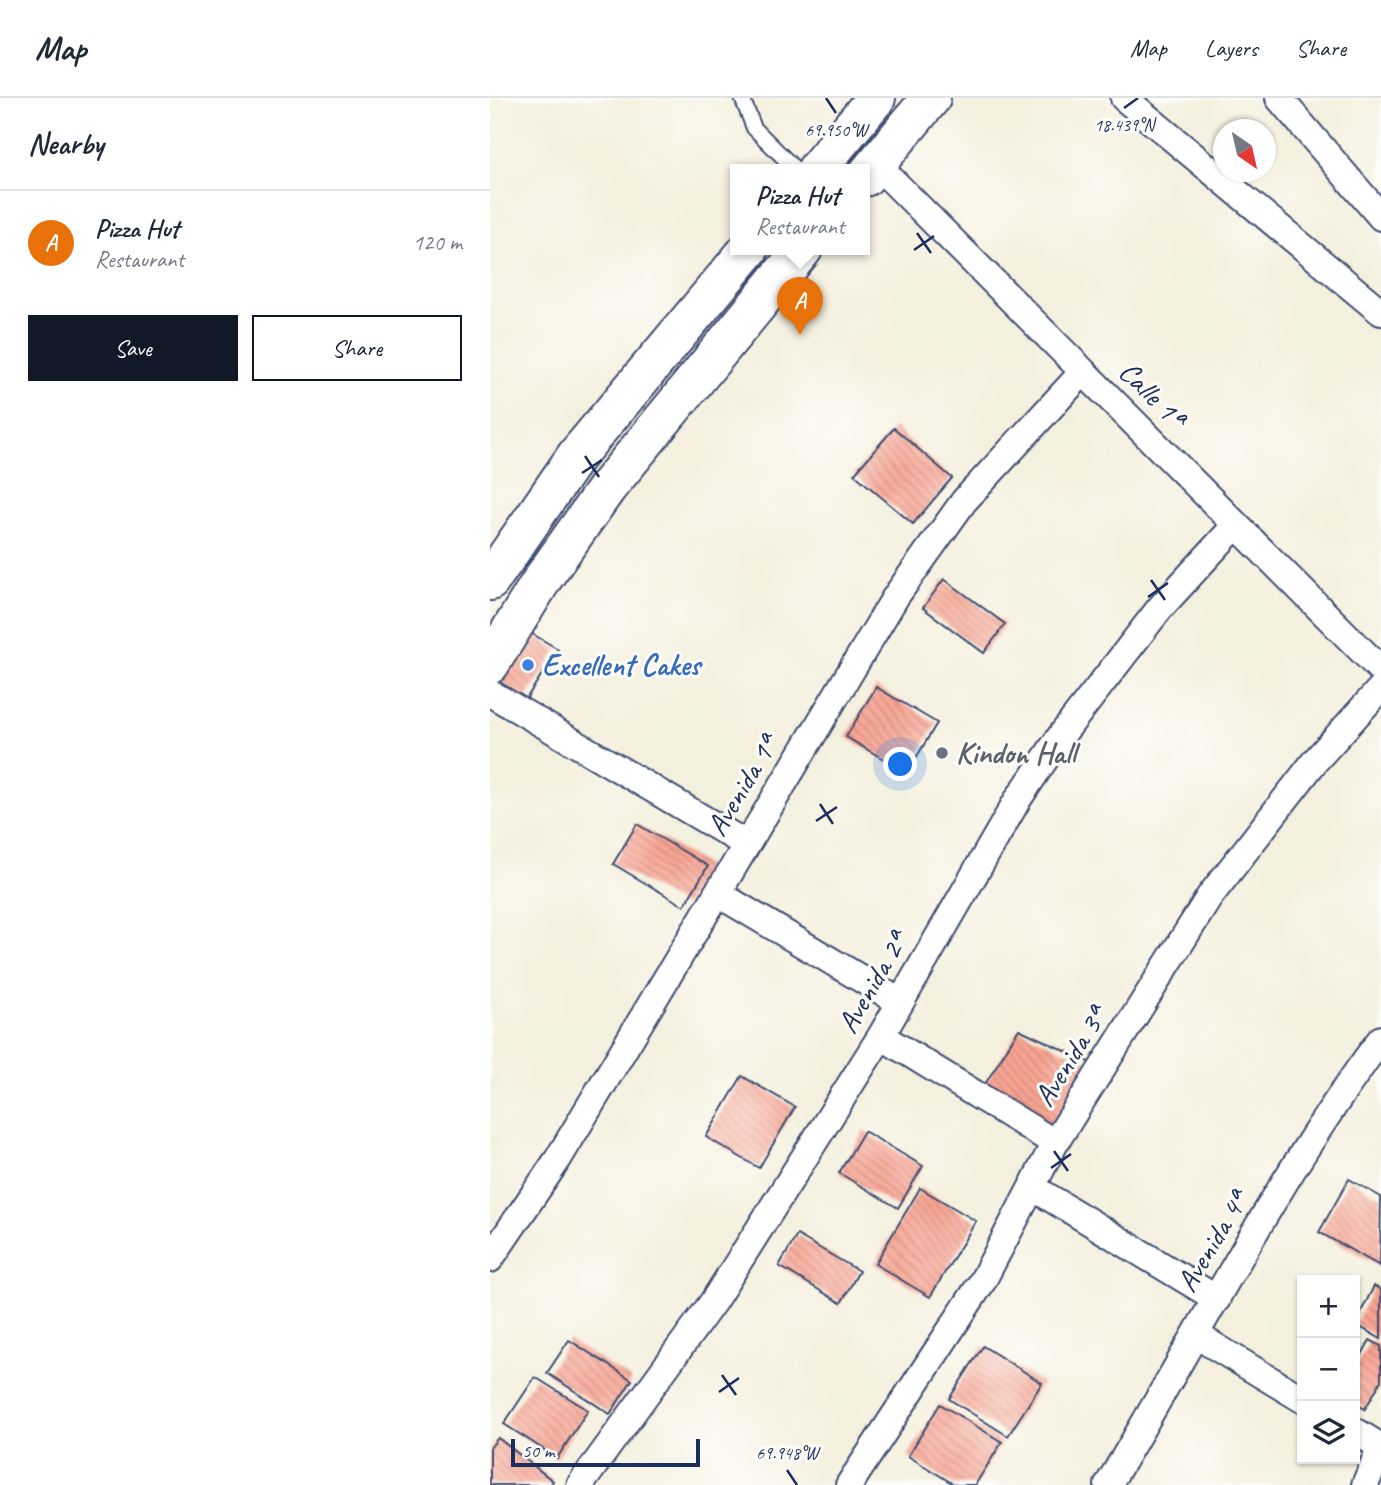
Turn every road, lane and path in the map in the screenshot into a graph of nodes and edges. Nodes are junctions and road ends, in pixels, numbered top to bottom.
1 (742, 98) edge
2 (876, 98) edge
3 (931, 98) edge
4 (1124, 98) edge
5 (1279, 98) edge
6 (791, 164) edge
7 (821, 164) edge
8 (870, 171) edge
9 (1381, 217) edge
10 (744, 255) edge
11 (798, 255) edge
12 (1381, 312) edge
13 (1083, 372) junction
14 (1236, 525) junction
15 (495, 561) edge
16 (490, 664) edge
17 (1381, 670) edge
18 (1381, 688) edge
19 (490, 693) edge
20 (746, 844) junction
21 (717, 893) junction
22 (900, 1002) junction
23 (881, 1035) junction
24 (1381, 1039) edge
25 (1055, 1143) junction
26 (1032, 1187) junction
27 (490, 1259) edge
28 (1217, 1298) junction
29 (1196, 1335) junction
30 (1297, 1396) edge
31 (1360, 1434) edge
32 (1381, 1447) edge
33 (580, 1485) edge
34 (849, 1485) edge
35 (1108, 1485) edge
36 (1365, 1485) edge

1 - 6 lane
2 - 7 main road
3 - 8 main road
4 - 12 street
5 - 9 street
8 - 13 street, Calle 1ª
10 - 15 main road
11 - 16 main road
13 - 14 street, Calle 1ª
13 - 20 street, Avenida 1ª
14 - 17 street, Calle 1ª
14 - 22 street, Avenida 2ª
18 - 25 street, Avenida 3ª
19 - 20 street
20 - 21 street, Avenida 1ª
21 - 22 street
21 - 27 street, Avenida 1ª
22 - 23 street, Avenida 2ª
23 - 25 street
23 - 33 street, Avenida 2ª
24 - 28 street, Avenida 4ª
25 - 26 street, Avenida 3ª
26 - 28 street
26 - 34 street, Avenida 3ª
28 - 29 street, Avenida 4ª
29 - 30 street
29 - 35 street, Avenida 4ª
31 - 32 street
32 - 36 street

